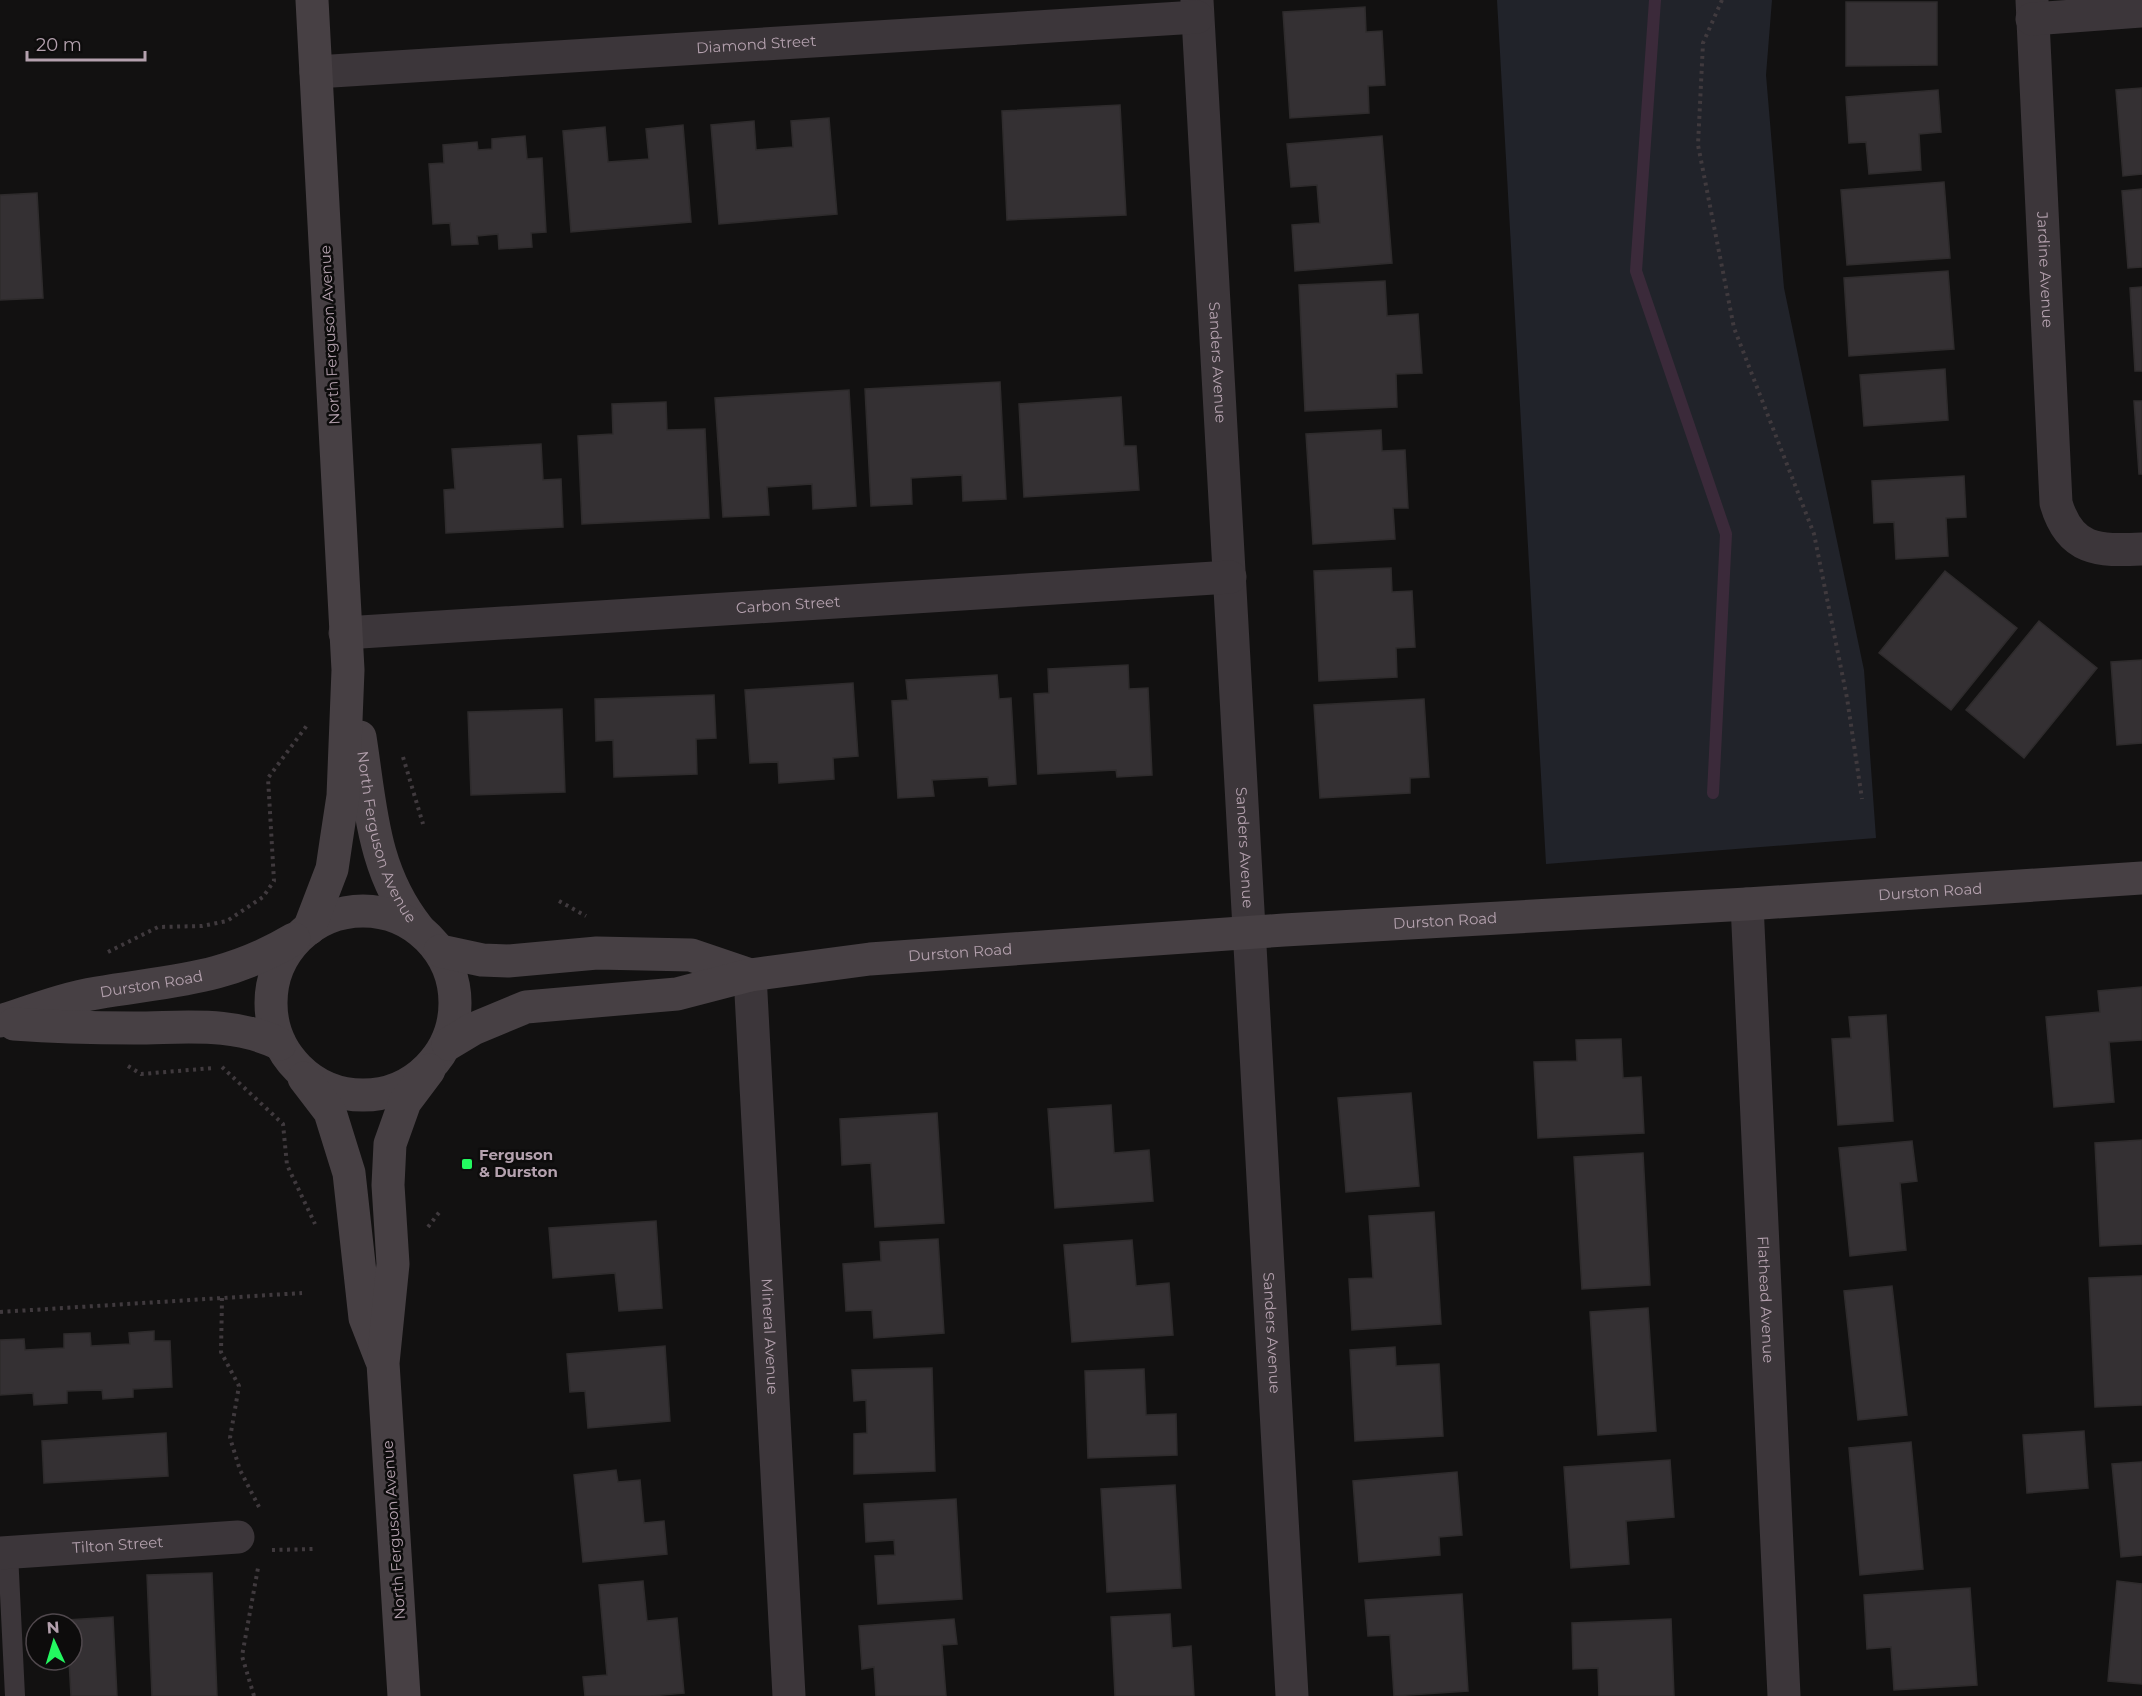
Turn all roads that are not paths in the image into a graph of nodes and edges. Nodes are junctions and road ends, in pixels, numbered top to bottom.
1 (312, 0) edge
2 (1197, 8) edge
3 (2032, 9) edge
4 (2142, 11) edge
5 (316, 72) junction
6 (2142, 549) edge
7 (1230, 577) junction
8 (345, 633) junction
9 (348, 670) junction
10 (2142, 878) edge
11 (1747, 904) junction
12 (418, 928) junction
13 (1250, 932) junction
14 (304, 933) junction
15 (440, 951) junction
16 (750, 975) junction
17 (0, 1022) edge
18 (448, 1044) junction
19 (288, 1056) junction
20 (429, 1070) junction
21 (383, 1363) junction
22 (253, 1549) road end
23 (4, 1553) edge
24 (15, 1696) edge
25 (404, 1696) edge
26 (789, 1696) edge
27 (1292, 1696) edge
28 (1784, 1696) edge

1 - 5 street, North Ferguson Avenue
2 - 5 street, Diamond Street
2 - 7 street, Sanders Avenue
3 - 4 street
3 - 6 street, Jardine Avenue
5 - 8 street, North Ferguson Avenue
7 - 8 street, Carbon Street
7 - 13 street, Sanders Avenue
8 - 9 street, North Ferguson Avenue
9 - 12 street, North Ferguson Avenue
9 - 14 street, North Ferguson Avenue
10 - 11 street, Durston Road
11 - 13 street, Durston Road
11 - 28 street, Flathead Avenue
12 - 14 street
12 - 15 street
13 - 16 street, Durston Road
13 - 27 street, Sanders Avenue
14 - 17 street, Durston Road
14 - 19 street
15 - 16 street, Durston Road
15 - 18 street
16 - 18 street, Durston Road
16 - 26 street, Mineral Avenue
17 - 19 street, Durston Road
18 - 20 street
19 - 20 street
19 - 21 street, North Ferguson Avenue
20 - 21 street, North Ferguson Avenue
21 - 25 street, North Ferguson Avenue
22 - 23 street, Tilton Street
23 - 24 lane

